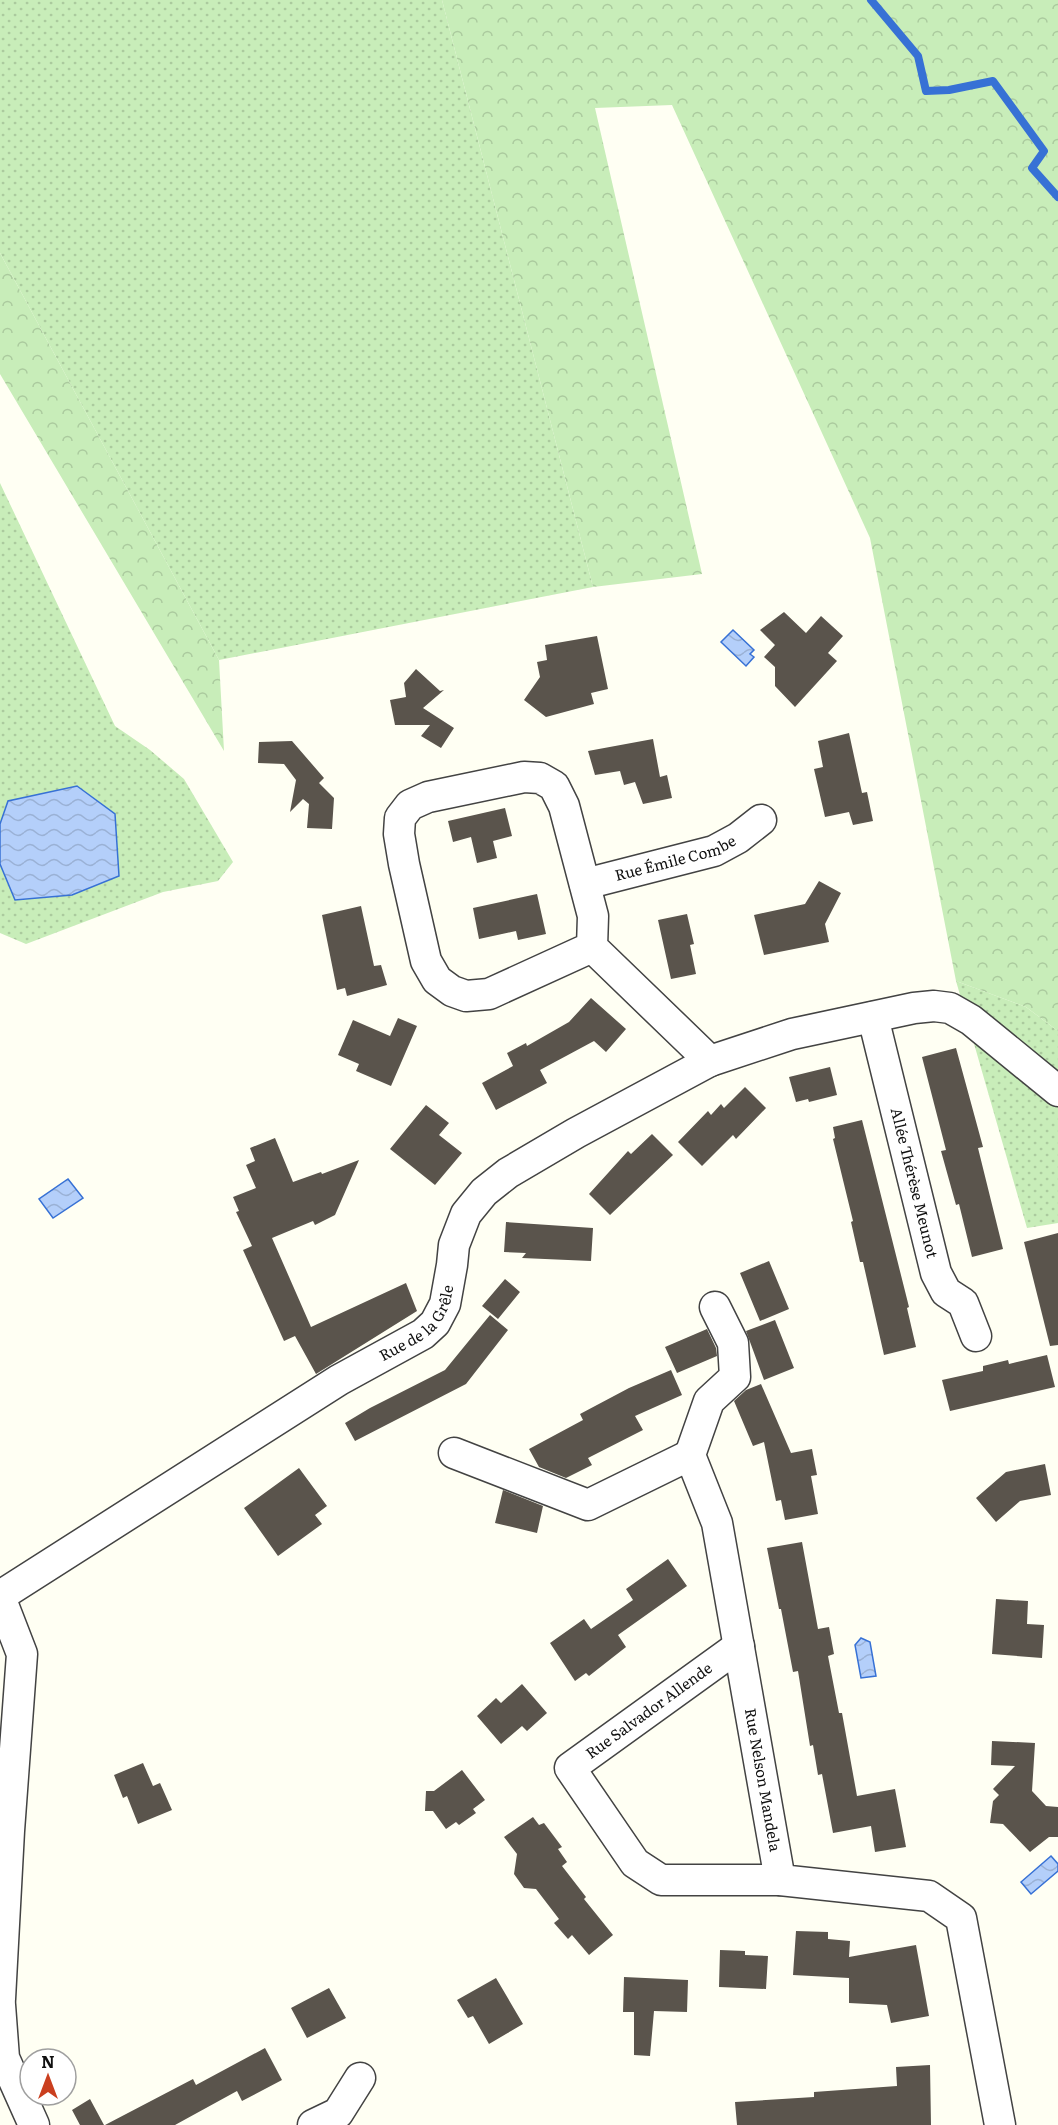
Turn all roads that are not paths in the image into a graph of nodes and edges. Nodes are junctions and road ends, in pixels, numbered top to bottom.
1 (761, 820) dead end
2 (585, 884) junction
3 (592, 946) junction
4 (873, 1017) junction
5 (710, 1061) junction
6 (1058, 1091) edge
7 (715, 1307) dead end
8 (976, 1336) dead end
9 (454, 1453) dead end
10 (690, 1455) junction
11 (0, 1596) edge
12 (739, 1646) junction
13 (780, 1880) junction
14 (0, 1999) edge
15 (0, 2005) edge
16 (360, 2078) dead end
17 (34, 2125) edge
18 (313, 2125) edge
19 (1000, 2125) edge

1 - 2 street, Rue Émile Combe
2 - 3 street
2 - 3 street
3 - 5 street
4 - 5 street, Rue de la Grêle
4 - 6 street, Rue de la Grêle
4 - 8 street, Allée Thérèse Meunot
5 - 11 street, Rue de la Grêle
7 - 10 street
9 - 10 street
10 - 12 street, Rue Nelson Mandela
11 - 14 street, Rue de la Grêle
12 - 13 street, Rue Nelson Mandela
12 - 13 street, Rue Salvador Allende
13 - 19 street
15 - 17 street
16 - 18 street

